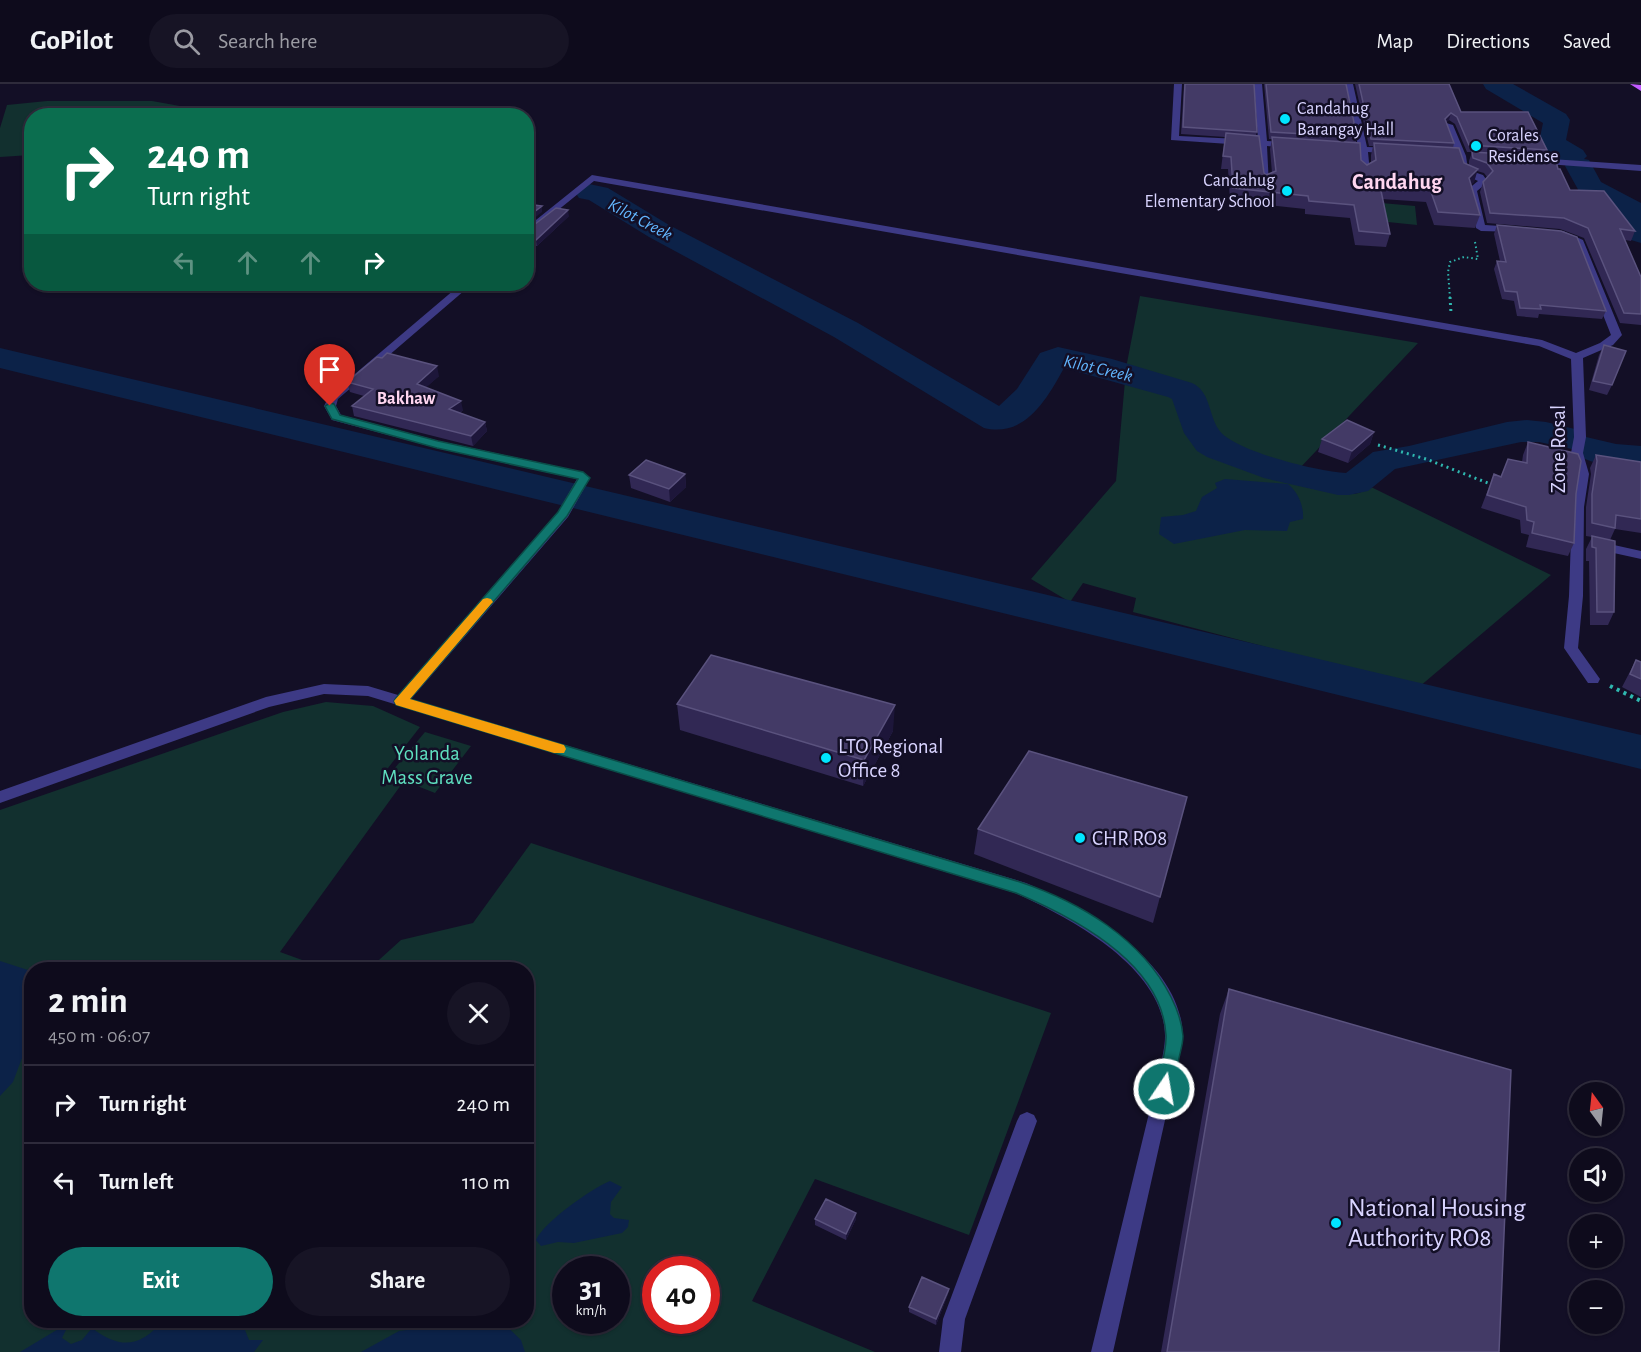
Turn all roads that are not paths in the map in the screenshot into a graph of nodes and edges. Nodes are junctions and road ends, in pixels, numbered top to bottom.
1 (1178, 84) edge
2 (1258, 84) edge
3 (1350, 84) edge
4 (1634, 84) edge
5 (1641, 88) edge
6 (1449, 124) edge
7 (1262, 144) junction
8 (1307, 146) edge
9 (1329, 148) edge
10 (1363, 150) junction
11 (1407, 152) edge
12 (1526, 160) edge
13 (1641, 168) edge
14 (1365, 173) edge
15 (1266, 184) edge
16 (534, 226) edge
17 (1526, 231) edge
18 (1549, 233) edge
19 (459, 291) edge
20 (1577, 357) junction
21 (1578, 541) junction
22 (1641, 555) edge
23 (1593, 679) road end
24 (401, 701) junction
25 (0, 797) edge
26 (1027, 1121) dead end
27 (950, 1352) edge
28 (1102, 1352) edge

1 - 7 street
2 - 7 street
3 - 10 street
4 - 5 main road
6 - 17 street
7 - 8 street
7 - 15 street
9 - 10 street
10 - 11 street
10 - 14 street
12 - 13 street
16 - 20 street
18 - 20 street
19 - 24 street
20 - 21 street, Zone Rosal
21 - 22 street
21 - 23 street, Zone Rosal
24 - 25 street
24 - 28 street
26 - 27 street

